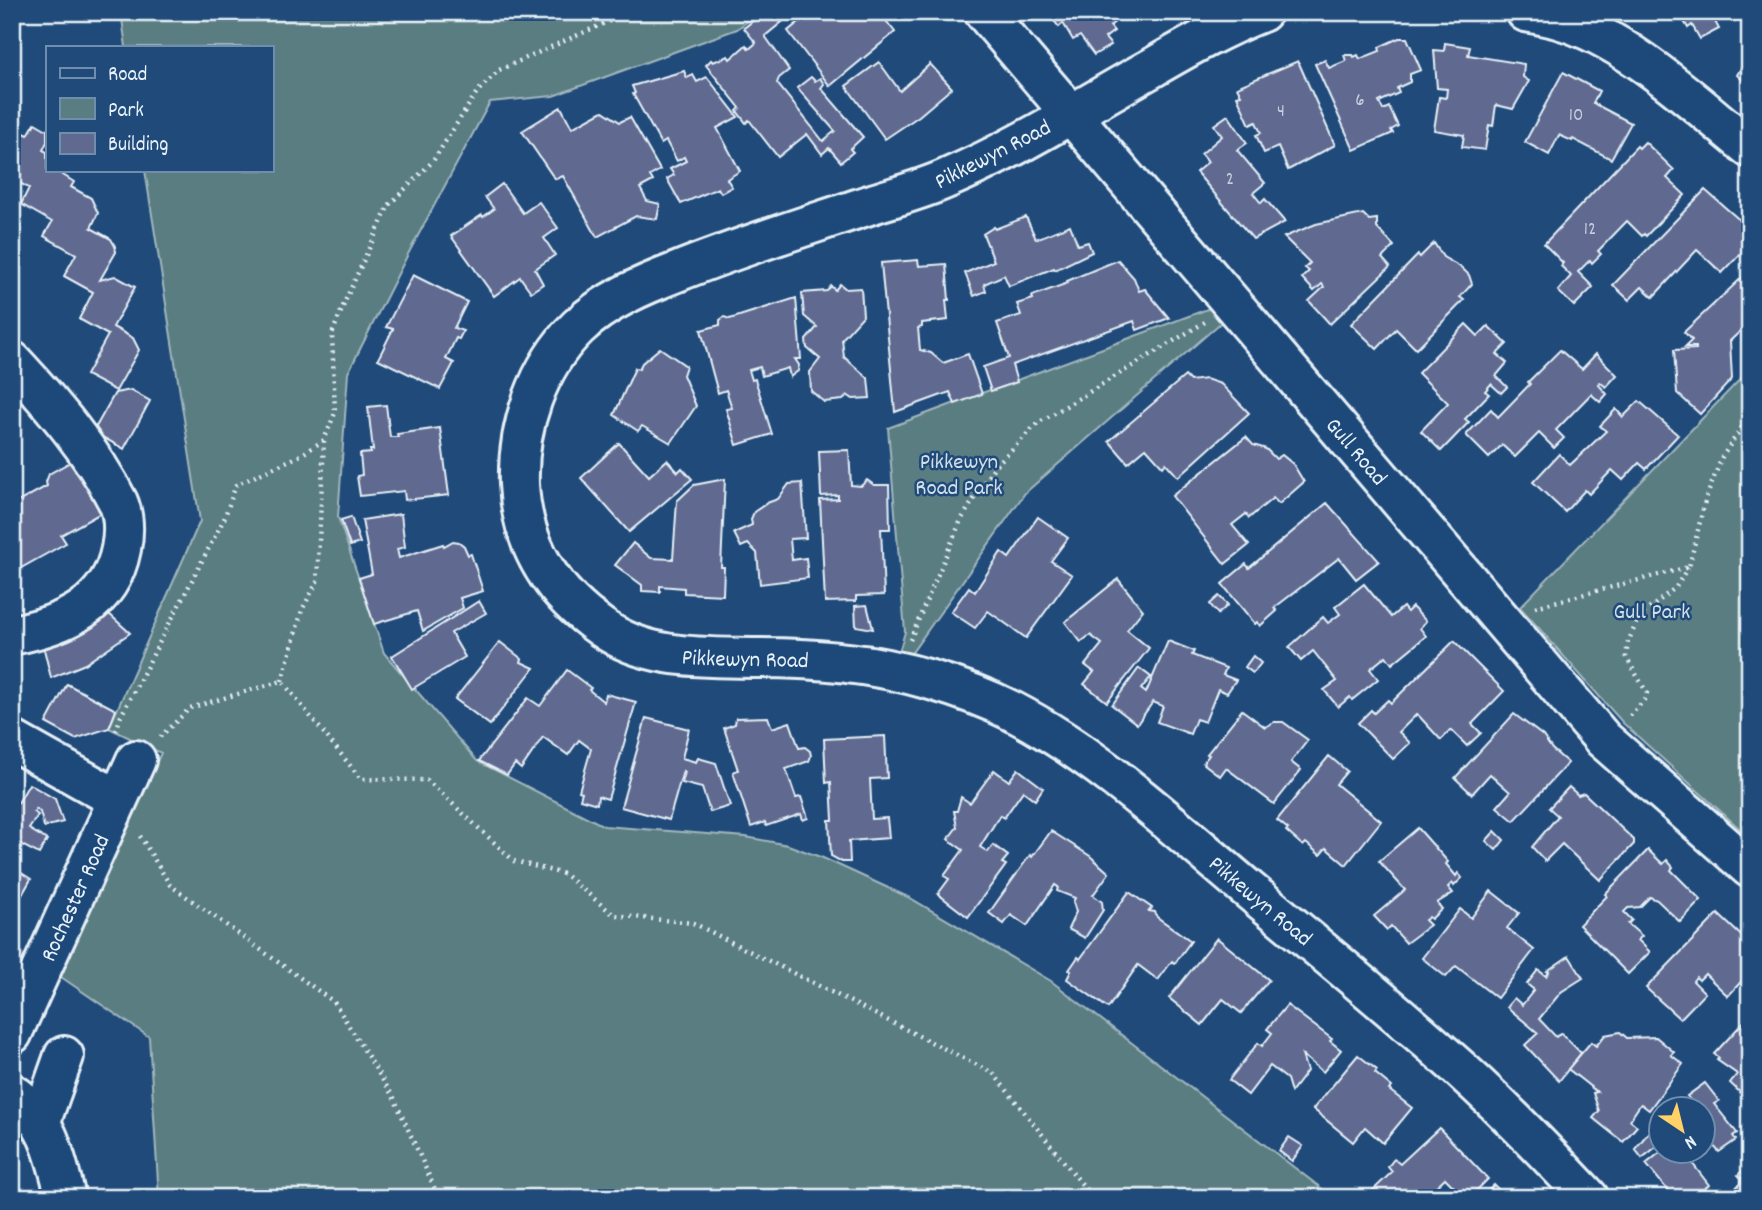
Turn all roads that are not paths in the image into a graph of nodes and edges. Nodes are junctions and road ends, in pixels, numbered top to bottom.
1 (984, 12) edge
2 (1262, 12) edge
3 (1526, 12) edge
4 (1069, 114) junction
5 (1750, 148) edge
6 (12, 360) edge
7 (12, 635) edge
8 (12, 740) edge
9 (125, 748) road end
10 (117, 799) junction
11 (1750, 868) edge
12 (12, 1034) edge
13 (64, 1056) dead end
14 (12, 1093) edge
15 (41, 1121) junction
16 (66, 1198) edge
17 (1589, 1198) edge

1 - 4 street, Gull Road
2 - 4 street, Pikkewyn Road
3 - 5 street
4 - 11 street, Gull Road
4 - 17 street, Pikkewyn Road
6 - 7 street
8 - 10 street
9 - 10 street, Rochester Road
10 - 12 street, Rochester Road
13 - 15 street
14 - 15 street
15 - 16 street

